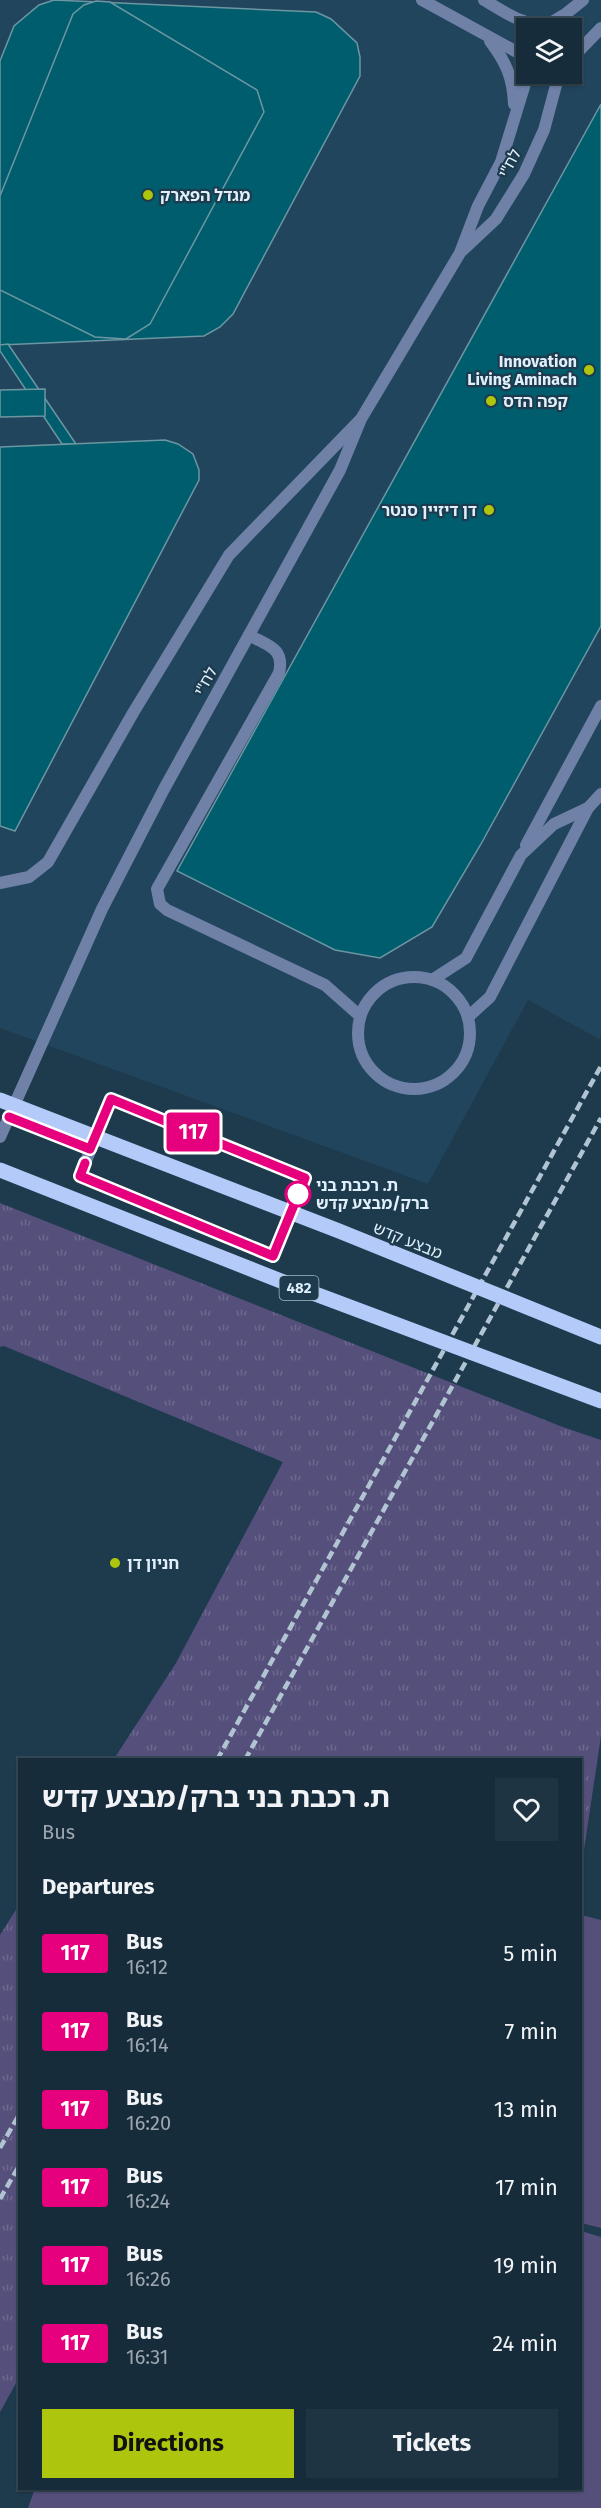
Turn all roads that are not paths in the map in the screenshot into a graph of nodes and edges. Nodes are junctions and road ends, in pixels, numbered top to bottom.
1 (422, 0) edge
2 (484, 0) edge
3 (583, 0) edge
4 (562, 16) joint
5 (601, 28) edge
6 (485, 36) junction
7 (582, 47) edge
8 (516, 52) edge
9 (525, 84) edge
10 (556, 84) edge
11 (515, 119) junction
12 (460, 253) junction
13 (361, 419) junction
14 (249, 635) junction
15 (601, 706) edge
16 (601, 794) edge
17 (588, 807) junction
18 (521, 855) junction
19 (0, 883) edge
20 (432, 980) junction
21 (360, 1016) junction
22 (468, 1017) junction
23 (0, 1100) edge
24 (9, 1117) junction
25 (0, 1137) edge
26 (90, 1149) junction
27 (0, 1170) edge
28 (601, 1337) edge
29 (601, 1401) edge

1 - 6 street, לח"י
2 - 4 street
3 - 4 street
5 - 7 street
6 - 8 street, לח"י
6 - 11 street, לח"י
9 - 11 street, לח"י
10 - 12 street, לח"י
11 - 12 street, לח"י
12 - 13 street, לח"י
13 - 14 street, לח"י
13 - 19 street
14 - 21 street
14 - 24 street, לח"י
15 - 18 street
16 - 17 street
17 - 18 street
17 - 22 street
18 - 20 street
20 - 21 street
20 - 22 street
21 - 22 street
23 - 28 main road, מבצע קדש, bridge
24 - 25 street, לח"י
24 - 26 street
26 - 26 street
27 - 29 main road, 482, bridge

